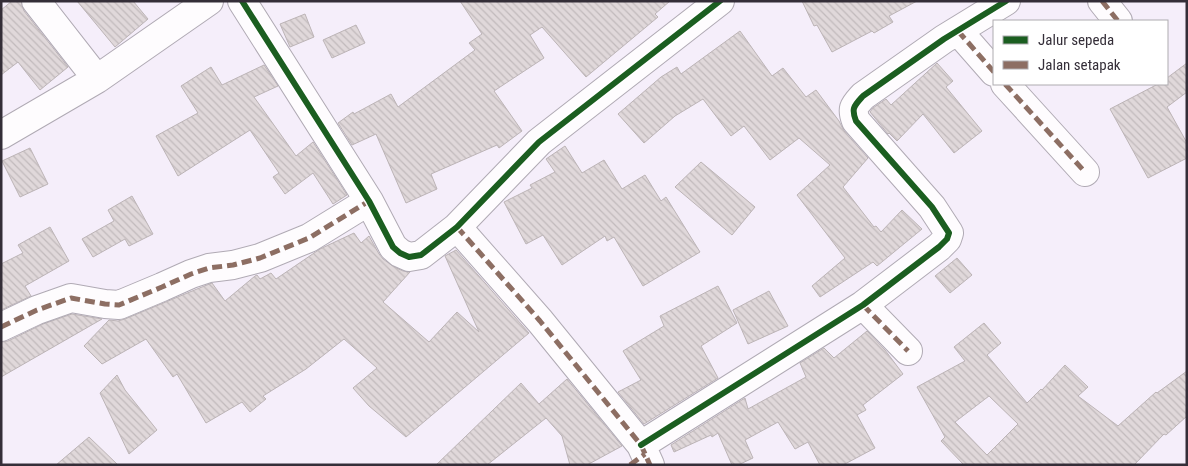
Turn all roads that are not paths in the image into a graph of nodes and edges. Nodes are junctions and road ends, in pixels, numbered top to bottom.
1 (36, 1) edge
2 (209, 1) edge
3 (242, 1) edge
4 (720, 1) edge
5 (1006, 1) edge
6 (1102, 1) edge
7 (1117, 20) edge
8 (958, 31) junction
9 (993, 71) edge
10 (97, 79) junction
11 (1006, 85) edge
12 (1, 135) edge
13 (1084, 172) dead end
14 (369, 201) junction
15 (457, 227) junction
16 (863, 305) junction
17 (1, 327) edge
18 (908, 351) dead end
19 (642, 457) edge

1 - 10 street
2 - 10 street
3 - 14 street
4 - 15 street
5 - 8 street
6 - 7 street
8 - 9 street
8 - 16 street
10 - 12 street
11 - 13 street
14 - 15 street
14 - 17 street
15 - 19 street
16 - 18 street
16 - 19 street

